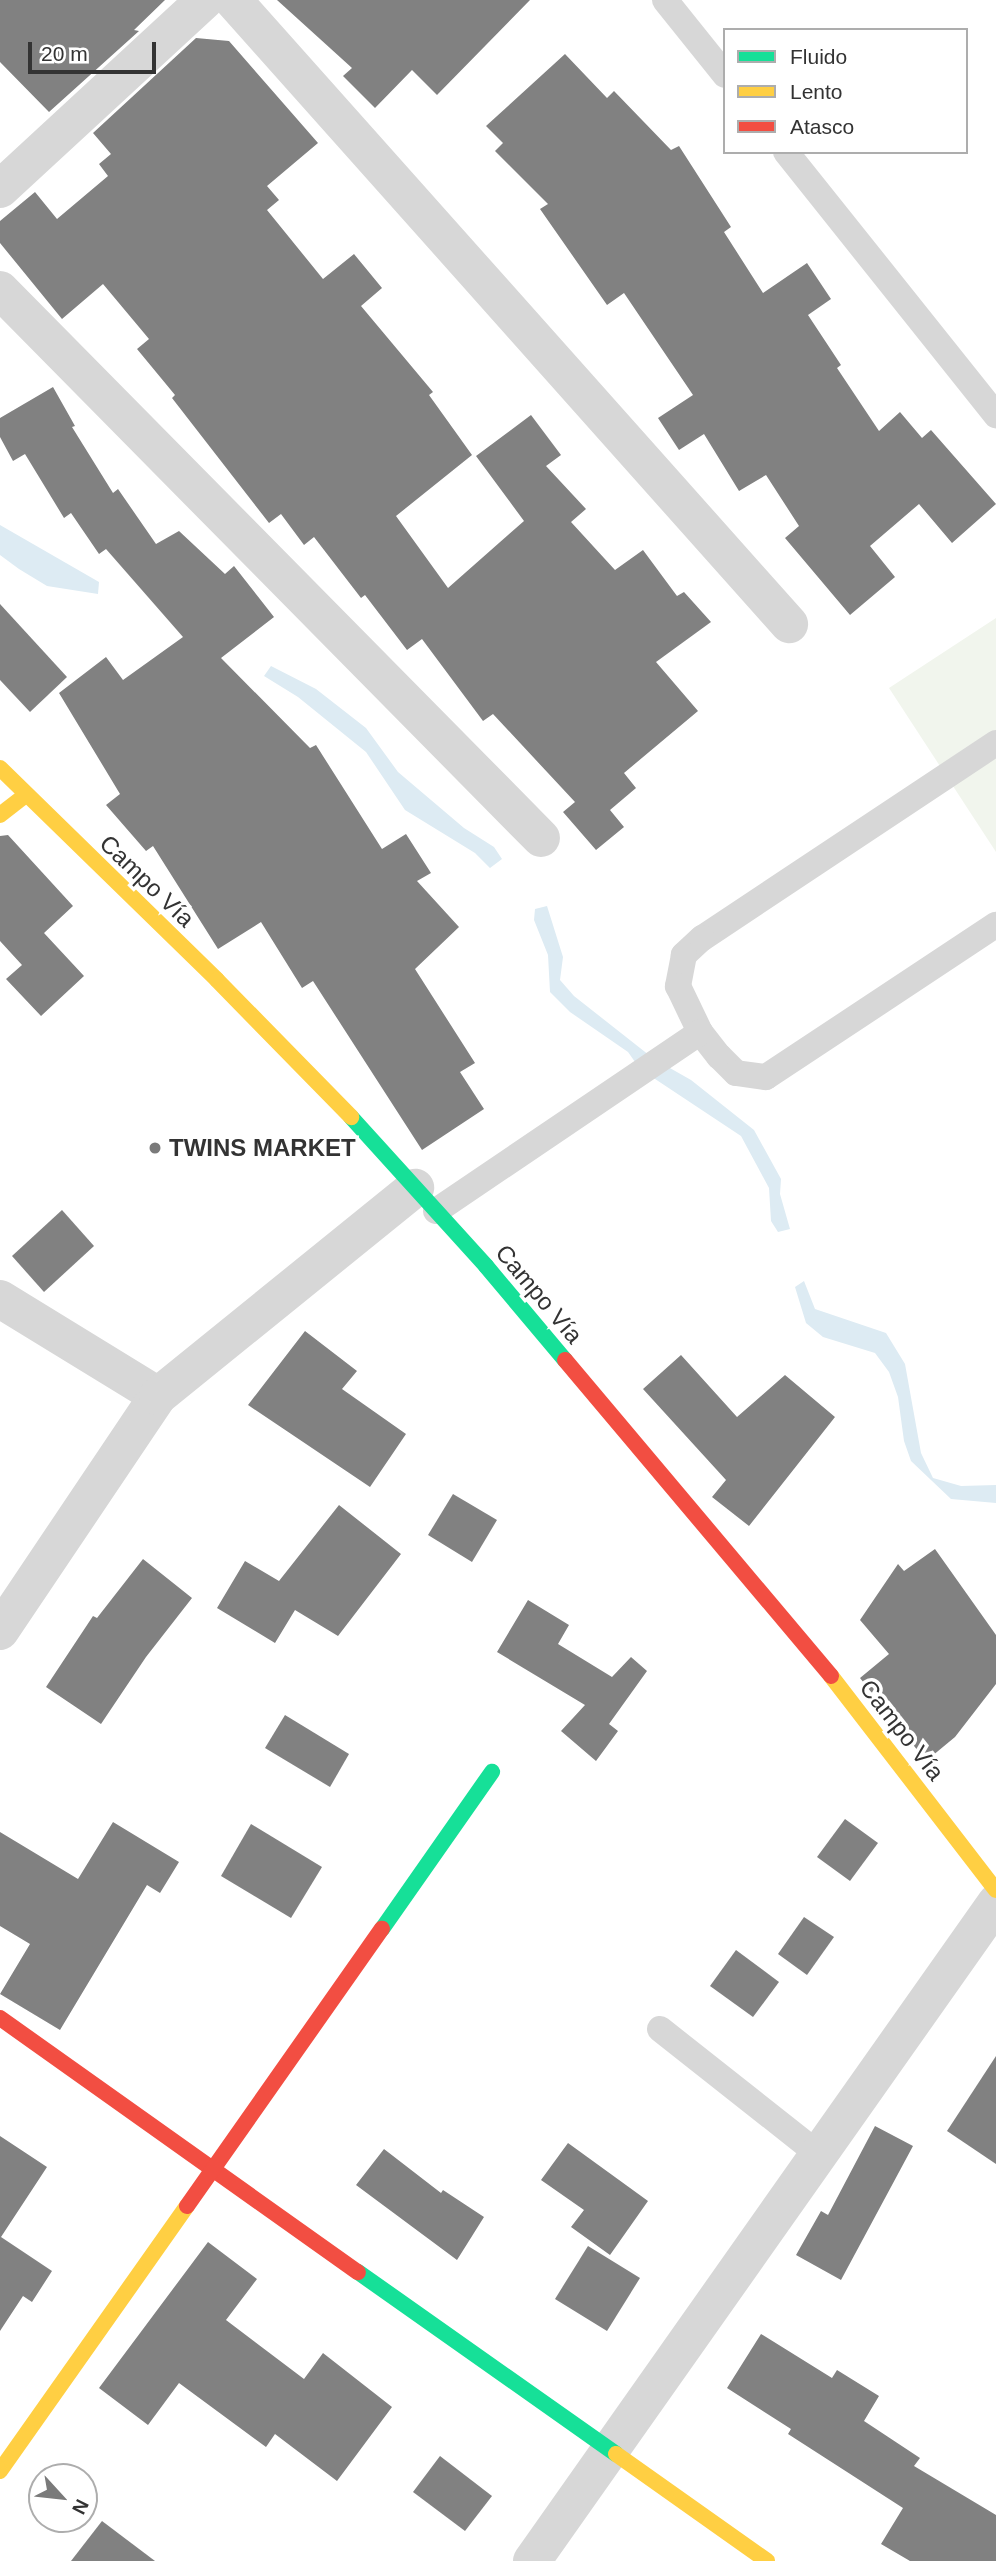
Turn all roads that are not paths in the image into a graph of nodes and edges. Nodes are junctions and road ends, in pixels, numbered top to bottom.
1 (205, 0) edge
2 (233, 0) edge
3 (665, 0) edge
4 (723, 72) edge
5 (788, 154) edge
6 (0, 189) edge
7 (0, 290) edge
8 (996, 415) edge
9 (789, 624) dead end
10 (996, 743) edge
11 (0, 768) edge
12 (26, 795) junction
13 (0, 815) edge
14 (541, 838) dead end
15 (996, 925) edge
16 (700, 1032) junction
17 (426, 1200) junction
18 (0, 1299) edge
19 (158, 1396) junction
20 (0, 1631) edge
21 (492, 1772) dead end
22 (996, 1890) edge
23 (996, 1903) edge
24 (0, 2018) edge
25 (660, 2029) dead end
26 (817, 2153) junction
27 (213, 2169) junction
28 (610, 2450) junction
29 (0, 2471) edge
30 (532, 2561) edge
31 (767, 2561) edge

1 - 6 street
2 - 9 street
3 - 4 lane
5 - 8 lane
7 - 14 street
10 - 16 lane
11 - 12 street, Campo Vía
12 - 13 street
12 - 17 street, Campo Vía
15 - 16 lane
16 - 17 lane
17 - 19 street
17 - 22 street, Campo Vía
18 - 19 street
19 - 20 street
21 - 27 street
23 - 26 street
24 - 27 street
25 - 26 lane
26 - 28 street
27 - 28 street
27 - 29 street
28 - 30 street
28 - 31 street

